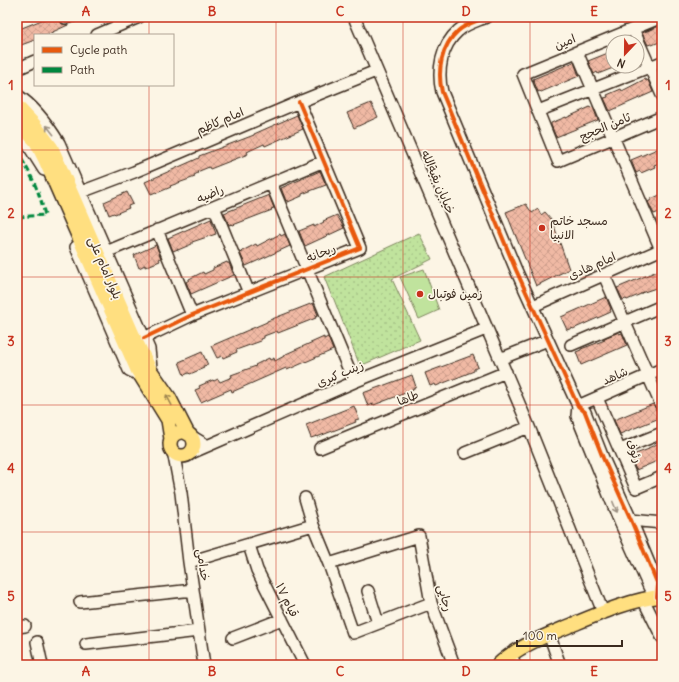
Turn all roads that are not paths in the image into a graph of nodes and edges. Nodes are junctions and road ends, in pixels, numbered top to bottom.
1 (140, 17) edge
2 (354, 17) edge
3 (486, 17) edge
4 (662, 17) edge
5 (633, 29) junction
6 (99, 34) edge
7 (577, 52) junction
8 (34, 61) edge
9 (662, 62) edge
10 (649, 67) junction
11 (17, 69) edge
12 (376, 72) junction
13 (594, 89) junction
14 (17, 95) edge
15 (662, 95) edge
16 (299, 102) junction
17 (17, 106) edge
18 (538, 112) junction
19 (662, 117) edge
20 (17, 121) edge
21 (17, 132) edge
22 (614, 137) junction
23 (324, 161) junction
24 (271, 184) junction
25 (70, 199) junction
26 (214, 207) junction
27 (157, 230) junction
28 (662, 250) edge
29 (106, 252) junction
30 (306, 270) junction
31 (604, 275) junction
32 (249, 293) junction
33 (533, 306) junction
34 (662, 306) edge
35 (192, 315) junction
36 (625, 322) junction
37 (486, 329) junction
38 (144, 338) junction
39 (548, 340) junction
40 (570, 345) dead end
41 (500, 357) junction
42 (662, 370) edge
43 (506, 372) junction
44 (146, 373) junction
45 (648, 375) junction
46 (354, 382) junction
47 (597, 398) junction
48 (578, 406) junction
49 (662, 407) edge
50 (529, 427) junction
51 (662, 433) edge
52 (190, 435) junction
53 (172, 445) junction
54 (206, 445) junction
55 (320, 448) dead end
56 (620, 450) junction
57 (465, 453) dead end
58 (189, 454) junction
59 (177, 469) junction
60 (662, 477) edge
61 (305, 498) dead end
62 (626, 521) junction
63 (662, 523) edge
64 (313, 525) junction
65 (250, 545) junction
66 (189, 562) junction
67 (329, 564) junction
68 (194, 590) junction
69 (368, 591) dead end
70 (660, 595) edge
71 (643, 599) junction
72 (80, 602) dead end
73 (431, 602) junction
74 (603, 612) junction
75 (282, 619) junction
76 (378, 623) junction
77 (199, 631) junction
78 (549, 634) junction
79 (662, 637) edge
80 (233, 638) dead end
81 (37, 642) dead end
82 (86, 644) dead end
83 (513, 660) edge
84 (42, 665) edge
85 (204, 665) edge
86 (305, 665) edge
87 (454, 665) edge
88 (498, 665) edge
89 (560, 665) edge

1 - 6 street
2 - 12 street, خیابان بقیةالله
3 - 33 street
4 - 5 street, امین
5 - 7 street, امین
5 - 10 street
7 - 13 street
7 - 18 street, امین
8 - 11 street
9 - 10 street
10 - 13 street
10 - 15 street
12 - 16 street, امام کاظم
12 - 37 street, خیابان بقیةالله
13 - 18 street
13 - 22 street
25 -> 14 street
16 - 23 street, ریحانه
16 - 25 street, امام کاظم
17 - 25 main road, بلوار امام علی
18 - 22 street, ثامن الحجج
19 - 22 street, ثامن الحجج
20 - 25 main road, بلوار امام علی
21 - 25 street
22 - 28 street
23 - 24 street, راضیه
23 - 30 street, ریحانه
24 - 26 street, راضیه
24 - 30 street
25 - 29 street
25 - 44 main road, بلوار امام علی
26 - 27 street, راضیه
26 - 32 street
27 - 29 street, راضیه
27 - 35 street
28 - 31 street, امام هادی
29 - 38 street
30 - 32 street, ریحانه
30 - 46 street
31 - 33 street, امام هادی
31 - 36 street
32 - 35 street, ریحانه
33 - 39 street
34 - 36 street
35 - 38 street, ریحانه
36 - 40 street
36 - 45 street
37 - 41 street, خیابان بقیةالله
37 - 46 street, زینب کبری
38 - 44 street
39 - 41 street
39 - 48 street
41 - 43 street, خیابان بقیةالله
42 - 45 street, شاهد
43 - 50 street, خیابان بقیةالله
43 - 55 street, طاها
52 -> 44 main road, بلوار امام علی
44 - 53 main road, بلوار امام علی
45 - 47 street, شاهد
45 - 49 street
46 - 54 street, زینب کبری
47 - 48 street, شاهد
47 - 56 street, رئوف
48 - 62 street
50 - 57 street
50 - 74 street, خیابان بقیةالله
51 - 56 street
52 - 53 main road
52 - 54 street
52 - 58 main road
53 - 58 main road
53 - 59 street, خدامی
54 - 58 street, زینب کبری
56 - 60 street, رئوف
58 - 59 street
59 - 66 street, خدامی
61 - 64 street
62 - 63 street
62 - 70 street
64 - 65 street
64 - 67 street
65 - 66 street
65 - 75 street, قیام ۱۷
66 - 68 street, خدامی
67 - 73 street, رجایی
67 - 76 street
68 - 72 street
68 - 77 street, خدامی
69 - 76 street
70 - 71 main road
71 - 74 main road
71 - 79 street
73 - 76 street
73 - 87 street, رجایی
74 - 78 main road
75 - 80 street
75 - 86 street, قیام ۱۷
77 - 82 street
77 - 85 street, خدامی
78 - 83 main road
78 - 89 street
81 - 84 street
83 - 88 main road

